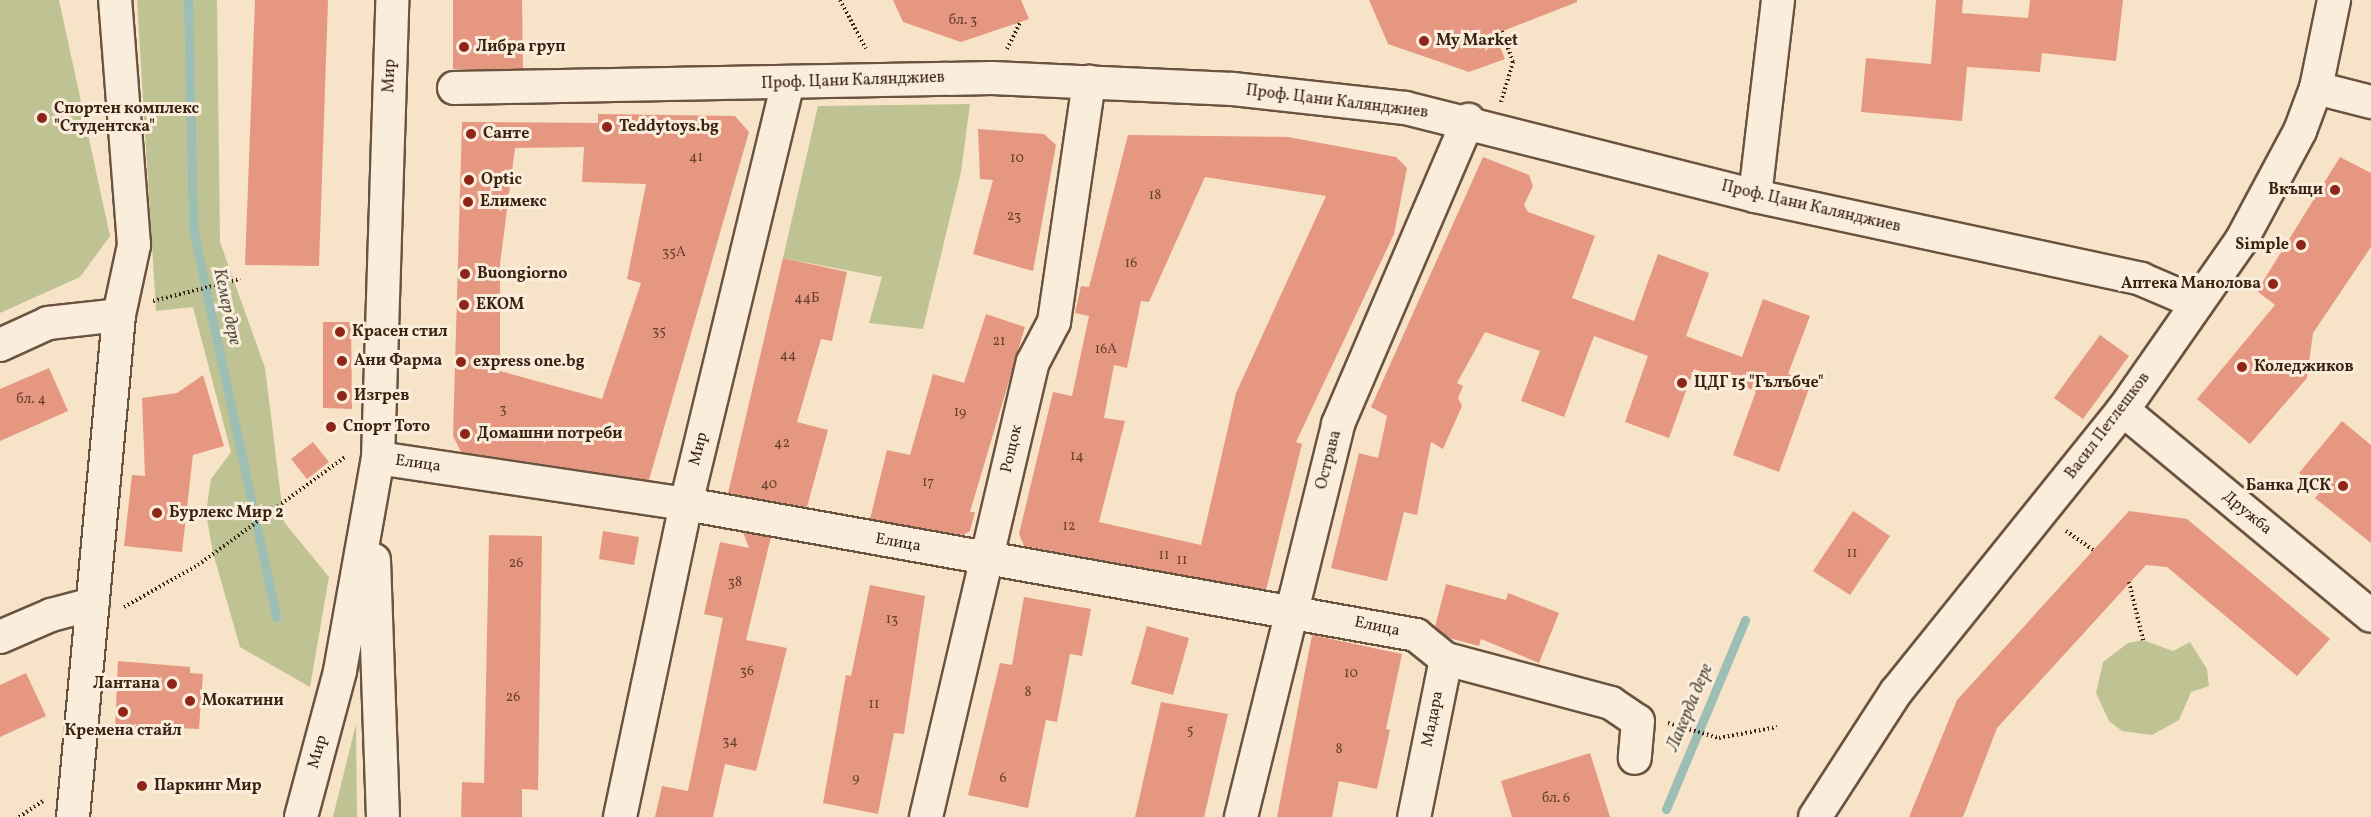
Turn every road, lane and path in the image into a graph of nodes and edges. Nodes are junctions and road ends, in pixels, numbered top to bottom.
1 (115, 0) edge
2 (392, 0) edge
3 (840, 0) edge
4 (1778, 0) edge
5 (2334, 0) edge
6 (1020, 22) dead end
7 (1502, 31) dead end
8 (1004, 57) dead end
9 (906, 78) junction
10 (1089, 82) junction
11 (788, 83) junction
12 (454, 88) dead end
13 (2316, 88) junction
14 (2371, 102) edge
15 (1481, 123) junction
16 (1755, 196) junction
17 (240, 279) dead end
18 (178, 290) dead end
19 (2197, 303) junction
20 (120, 315) junction
21 (0, 345) edge
22 (2123, 410) junction
23 (379, 427) junction
24 (378, 458) junction
25 (686, 504) junction
26 (372, 511) junction
27 (987, 559) junction
28 (2129, 582) dead end
29 (93, 604) junction
30 (1292, 609) junction
31 (2371, 616) edge
32 (0, 637) edge
33 (2143, 640) dead end
34 (1446, 659) junction
35 (1680, 724) dead end
36 (1777, 727) dead end
37 (1635, 758) dead end
38 (74, 817) edge
39 (301, 817) edge
40 (383, 817) edge
41 (620, 817) edge
42 (926, 817) edge
43 (1241, 817) edge
44 (1414, 817) edge
45 (1815, 817) edge

1 - 20 street
2 - 23 street, Мир
3 - 9 path
4 - 16 street
5 - 13 street, Васил Петлешков
6 - 8 path
7 - 15 path
9 - 10 street, Проф. Цани Калянджиев
9 - 11 street, Проф. Цани Калянджиев
10 - 15 street, Проф. Цани Калянджиев
10 - 27 street, Рощок
11 - 12 street, Проф. Цани Калянджиев
11 - 25 street, Мир
13 - 14 street
13 - 19 street, Васил Петлешков
15 - 16 street, Проф. Цани Калянджиев
15 - 30 street, Острава
16 - 19 street, Проф. Цани Калянджиев
17 - 18 path
19 - 22 street, Васил Петлешков
20 - 21 street
20 - 29 street
22 - 31 street, Дружба
22 - 45 street, Васил Петлешков
23 - 24 street, Мир
23 - 29 path
24 - 25 street, Елица
24 - 26 street, Мир
25 - 27 street, Елица
25 - 41 street, Мир
26 - 39 street, Мир
26 - 40 street, Мир
27 - 30 street, Елица
27 - 42 street, Рощок
28 - 33 path
29 - 32 street
29 - 38 street
30 - 34 street, Елица
30 - 43 street, Острава
34 - 37 street
34 - 44 street, Мадара
35 - 36 path

